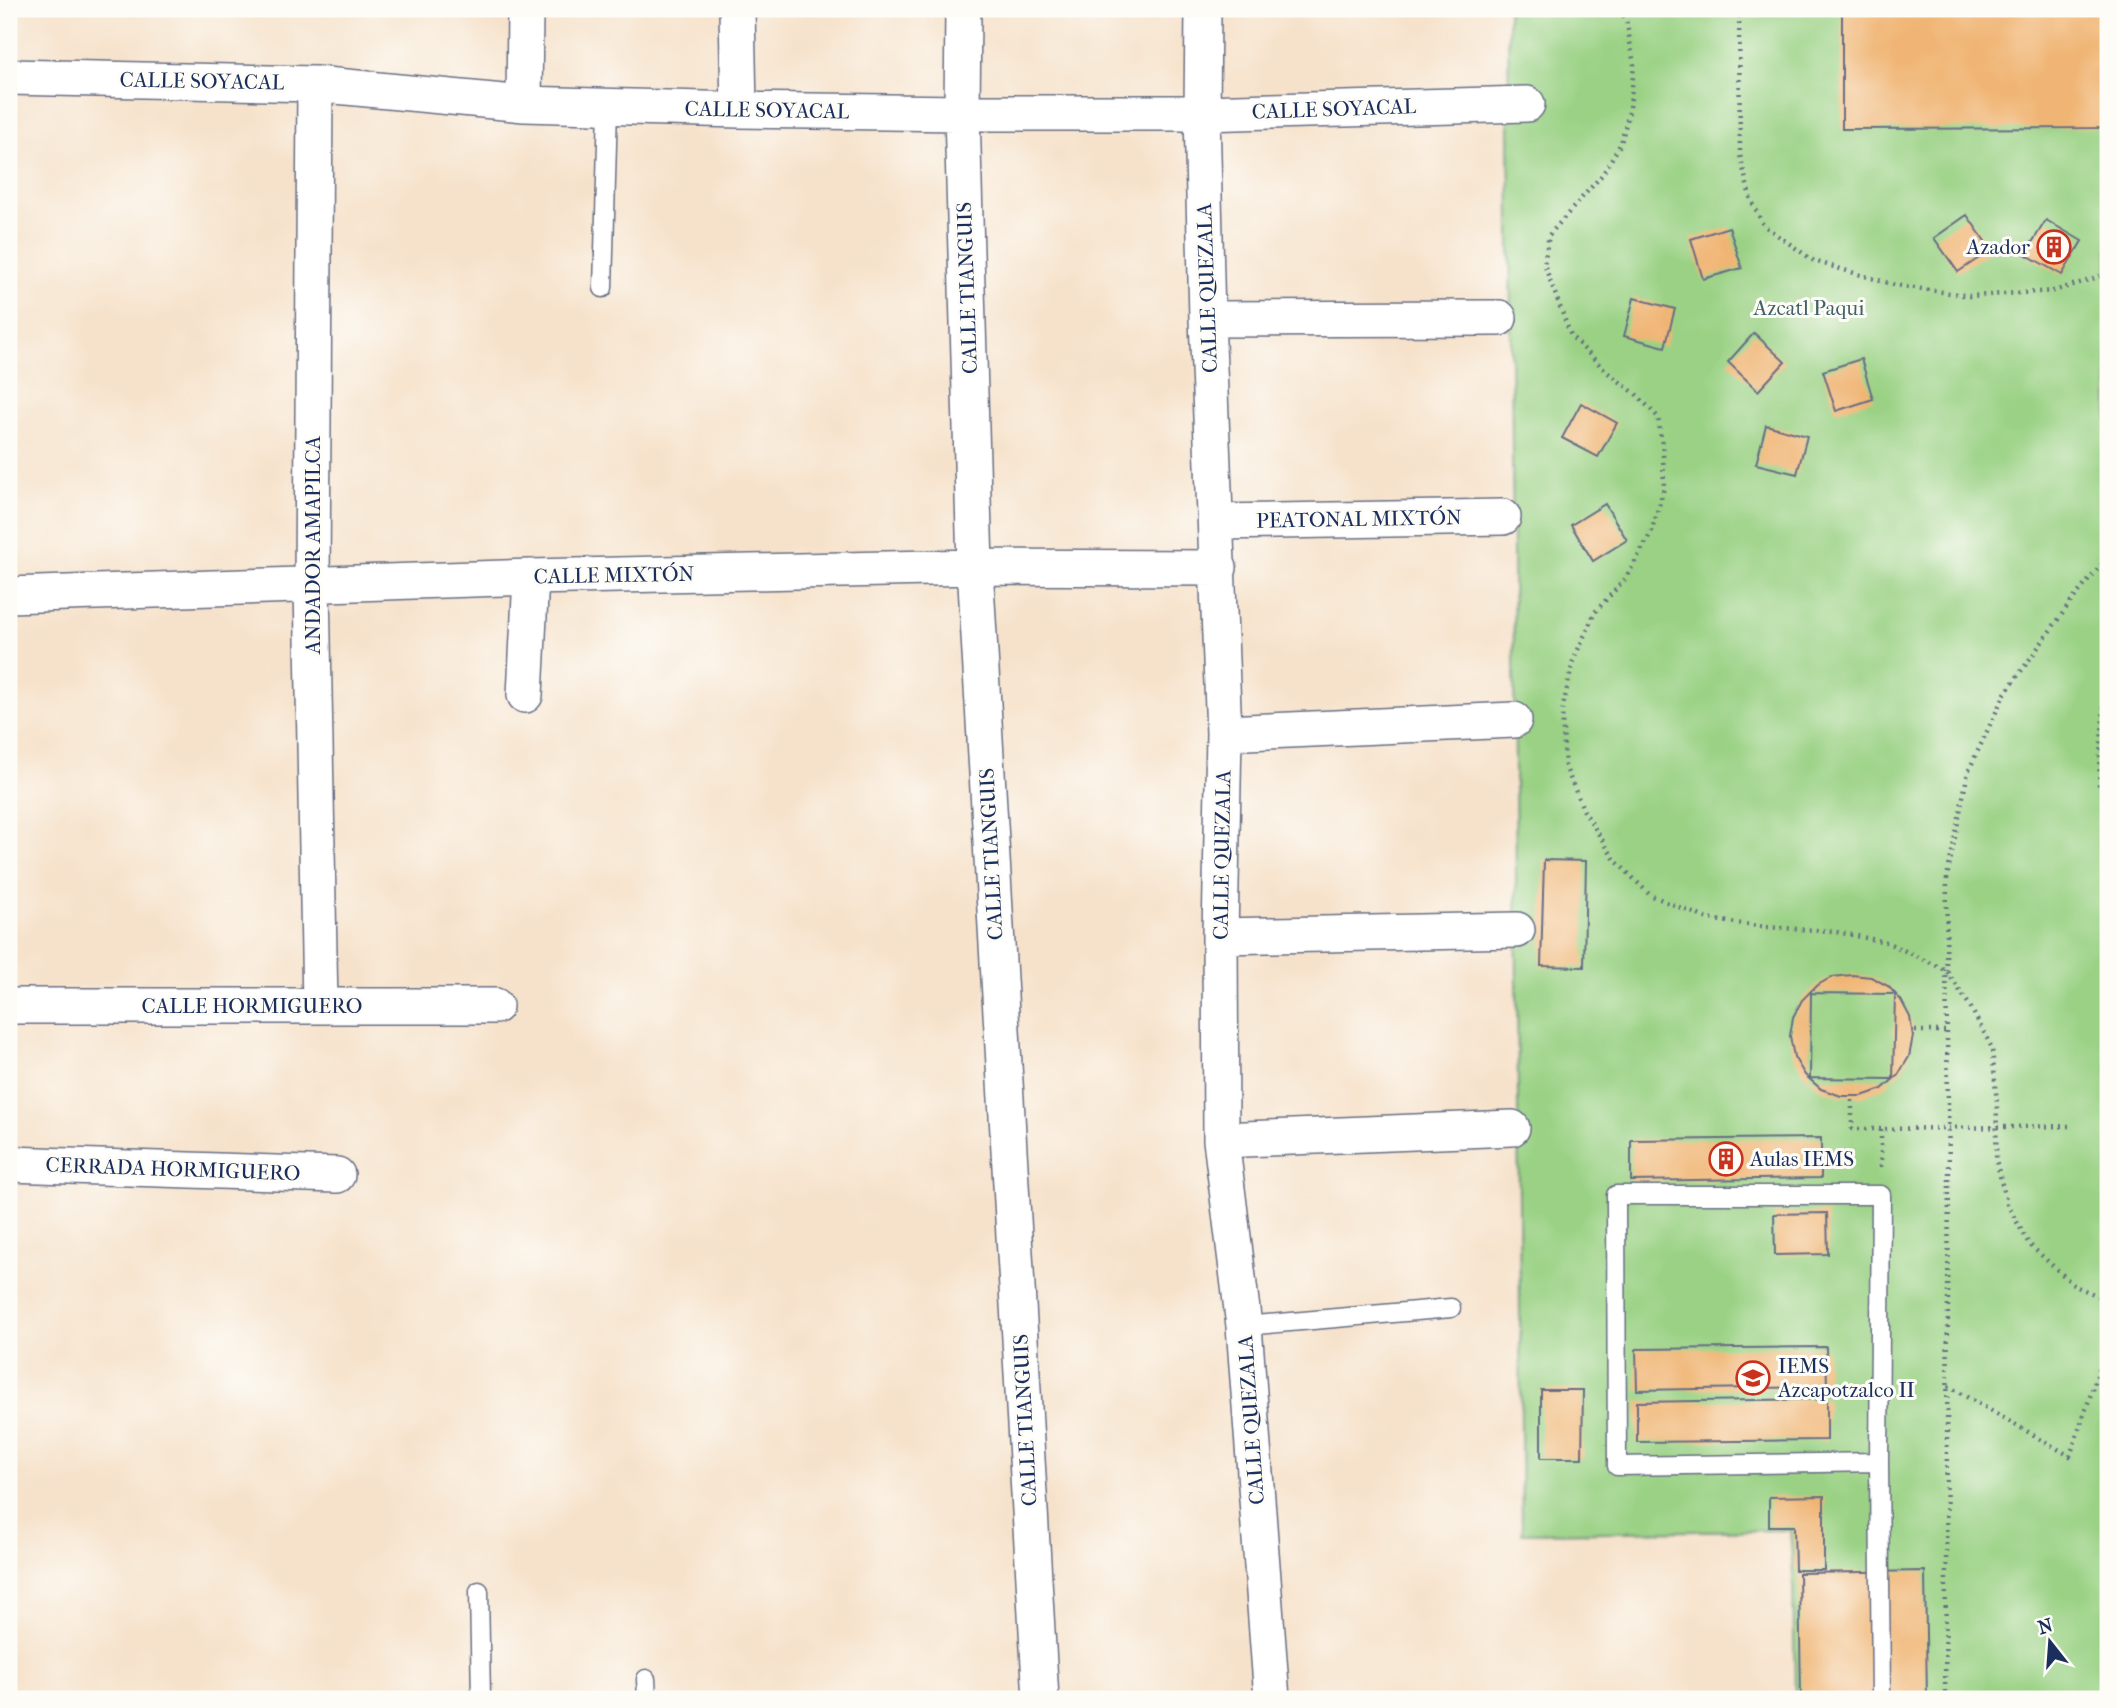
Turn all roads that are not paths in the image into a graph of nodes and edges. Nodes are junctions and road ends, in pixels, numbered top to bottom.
1 (525, 9) edge
2 (737, 9) edge
3 (962, 9) edge
4 (1203, 9) edge
5 (9, 77) edge
6 (314, 84) junction
7 (524, 104) junction
8 (1527, 104) dead end
9 (608, 107) junction
10 (739, 110) junction
11 (962, 113) junction
12 (1202, 113) junction
13 (603, 288) dead end
14 (1499, 317) dead end
15 (1206, 319) junction
16 (1503, 517) dead end
17 (1216, 522) junction
18 (975, 567) junction
19 (1219, 568) junction
20 (531, 577) junction
21 (312, 586) junction
22 (9, 595) edge
23 (525, 695) dead end
24 (1514, 720) dead end
25 (1224, 733) junction
26 (1517, 930) dead end
27 (1220, 936) junction
28 (9, 1006) edge
29 (320, 1006) junction
30 (495, 1006) dead end
31 (1512, 1128) dead end
32 (1221, 1140) junction
33 (9, 1164) edge
34 (337, 1175) dead end
35 (1451, 1308) dead end
36 (1244, 1326) junction
37 (1879, 1462) junction
38 (479, 1591) dead end
39 (646, 1679) dead end
40 (481, 1699) edge
41 (647, 1699) edge
42 (1041, 1699) edge
43 (1272, 1699) edge
44 (1881, 1699) edge

1 - 7 street
2 - 10 street
3 - 11 street, CALLE TIANGUIS
4 - 12 street, CALLE QUEZALA
5 - 6 street, CALLE SOYACAL
6 - 7 street, CALLE SOYACAL
6 - 21 street, ANDADOR AMAPILCA
7 - 9 street, CALLE SOYACAL
8 - 12 street, CALLE SOYACAL
9 - 10 street, CALLE SOYACAL
9 - 13 lane
10 - 11 street, CALLE SOYACAL
11 - 12 street, CALLE SOYACAL
11 - 18 street, CALLE TIANGUIS
12 - 15 street, CALLE QUEZALA
14 - 15 street
15 - 17 street, CALLE QUEZALA
16 - 17 street, PEATONAL MIXTÓN
17 - 19 street, CALLE QUEZALA
18 - 19 street, CALLE MIXTÓN
18 - 20 street, CALLE MIXTÓN
18 - 42 street, CALLE TIANGUIS
19 - 25 street, CALLE QUEZALA
20 - 21 street, CALLE MIXTÓN
20 - 23 street
21 - 22 street, CALLE MIXTÓN
21 - 29 street, ANDADOR AMAPILCA
24 - 25 street
25 - 27 street, CALLE QUEZALA
26 - 27 street
27 - 32 street, CALLE QUEZALA
28 - 29 street, CALLE HORMIGUERO
29 - 30 street, CALLE HORMIGUERO
31 - 32 street
32 - 36 street, CALLE QUEZALA
33 - 34 street, CERRADA HORMIGUERO
35 - 36 lane
36 - 43 street, CALLE QUEZALA
37 - 37 lane
37 - 44 lane
38 - 40 lane
39 - 41 lane

